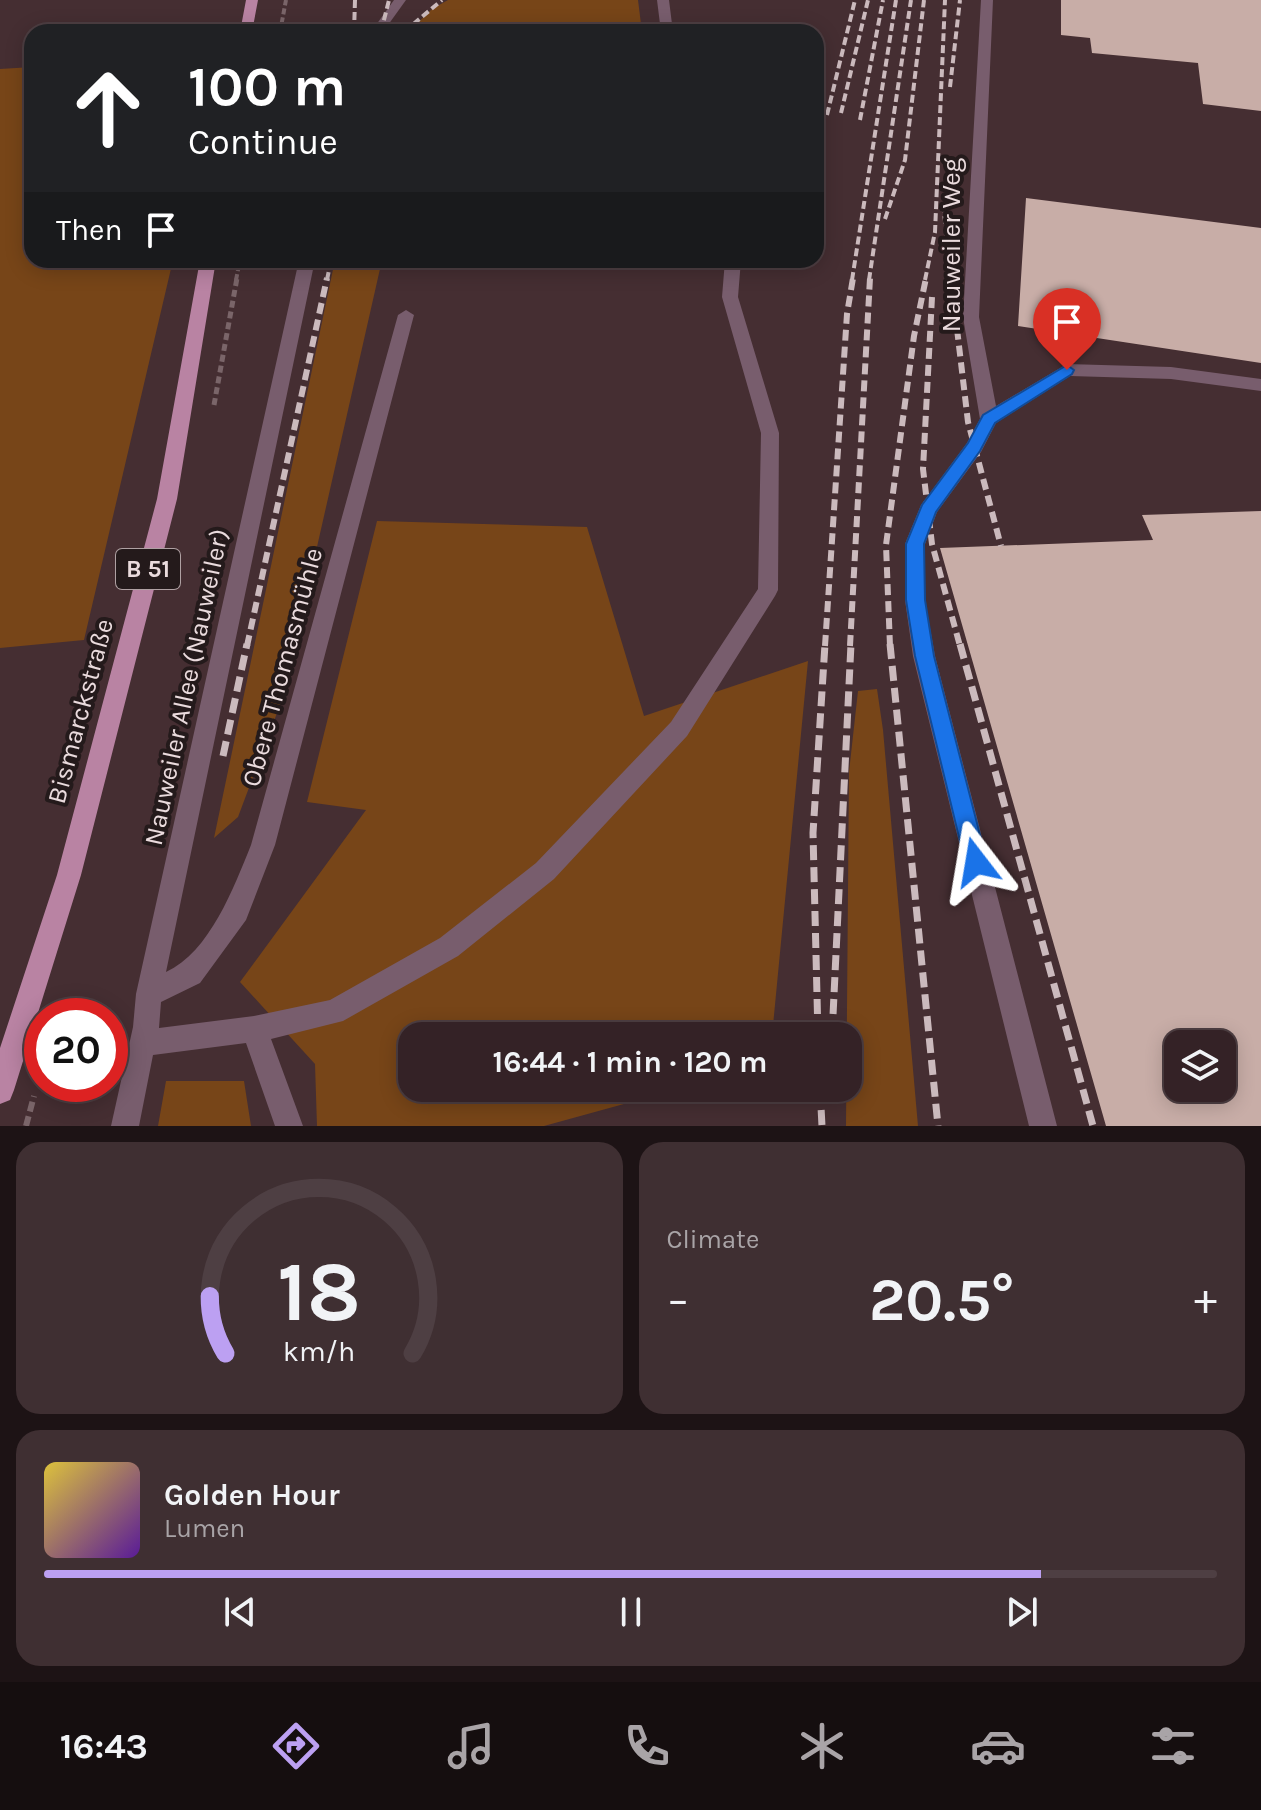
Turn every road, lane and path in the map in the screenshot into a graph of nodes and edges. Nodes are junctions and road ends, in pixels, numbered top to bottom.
1 (252, 0) edge
2 (286, 0) edge
3 (400, 0) edge
4 (663, 0) edge
5 (987, 0) edge
6 (248, 24) edge
7 (282, 24) edge
8 (383, 24) edge
9 (666, 24) edge
10 (207, 268) edge
11 (305, 268) edge
12 (732, 268) edge
13 (406, 315) dead end
14 (1261, 385) edge
15 (989, 419) junction
16 (149, 994) junction
17 (254, 1029) junction
18 (142, 1043) junction
19 (1, 1081) edge
20 (125, 1126) edge
21 (289, 1126) edge
22 (1043, 1126) edge

1 - 6 main road
2 - 7 path
3 - 8 lane
4 - 9 lane
5 - 15 lane, Nauweiler Weg
10 - 19 main road, Bismarckstraße / B 51
11 - 16 lane, Nauweiler Allee (Nauweiler)
12 - 17 lane
13 - 16 lane, Obere Thomasmühle
14 - 15 lane
15 - 22 lane
16 - 18 lane, Nauweiler Allee (Nauweiler)
17 - 18 lane
17 - 21 lane
18 - 20 lane, Nauweiler Allee (Nauweiler)

